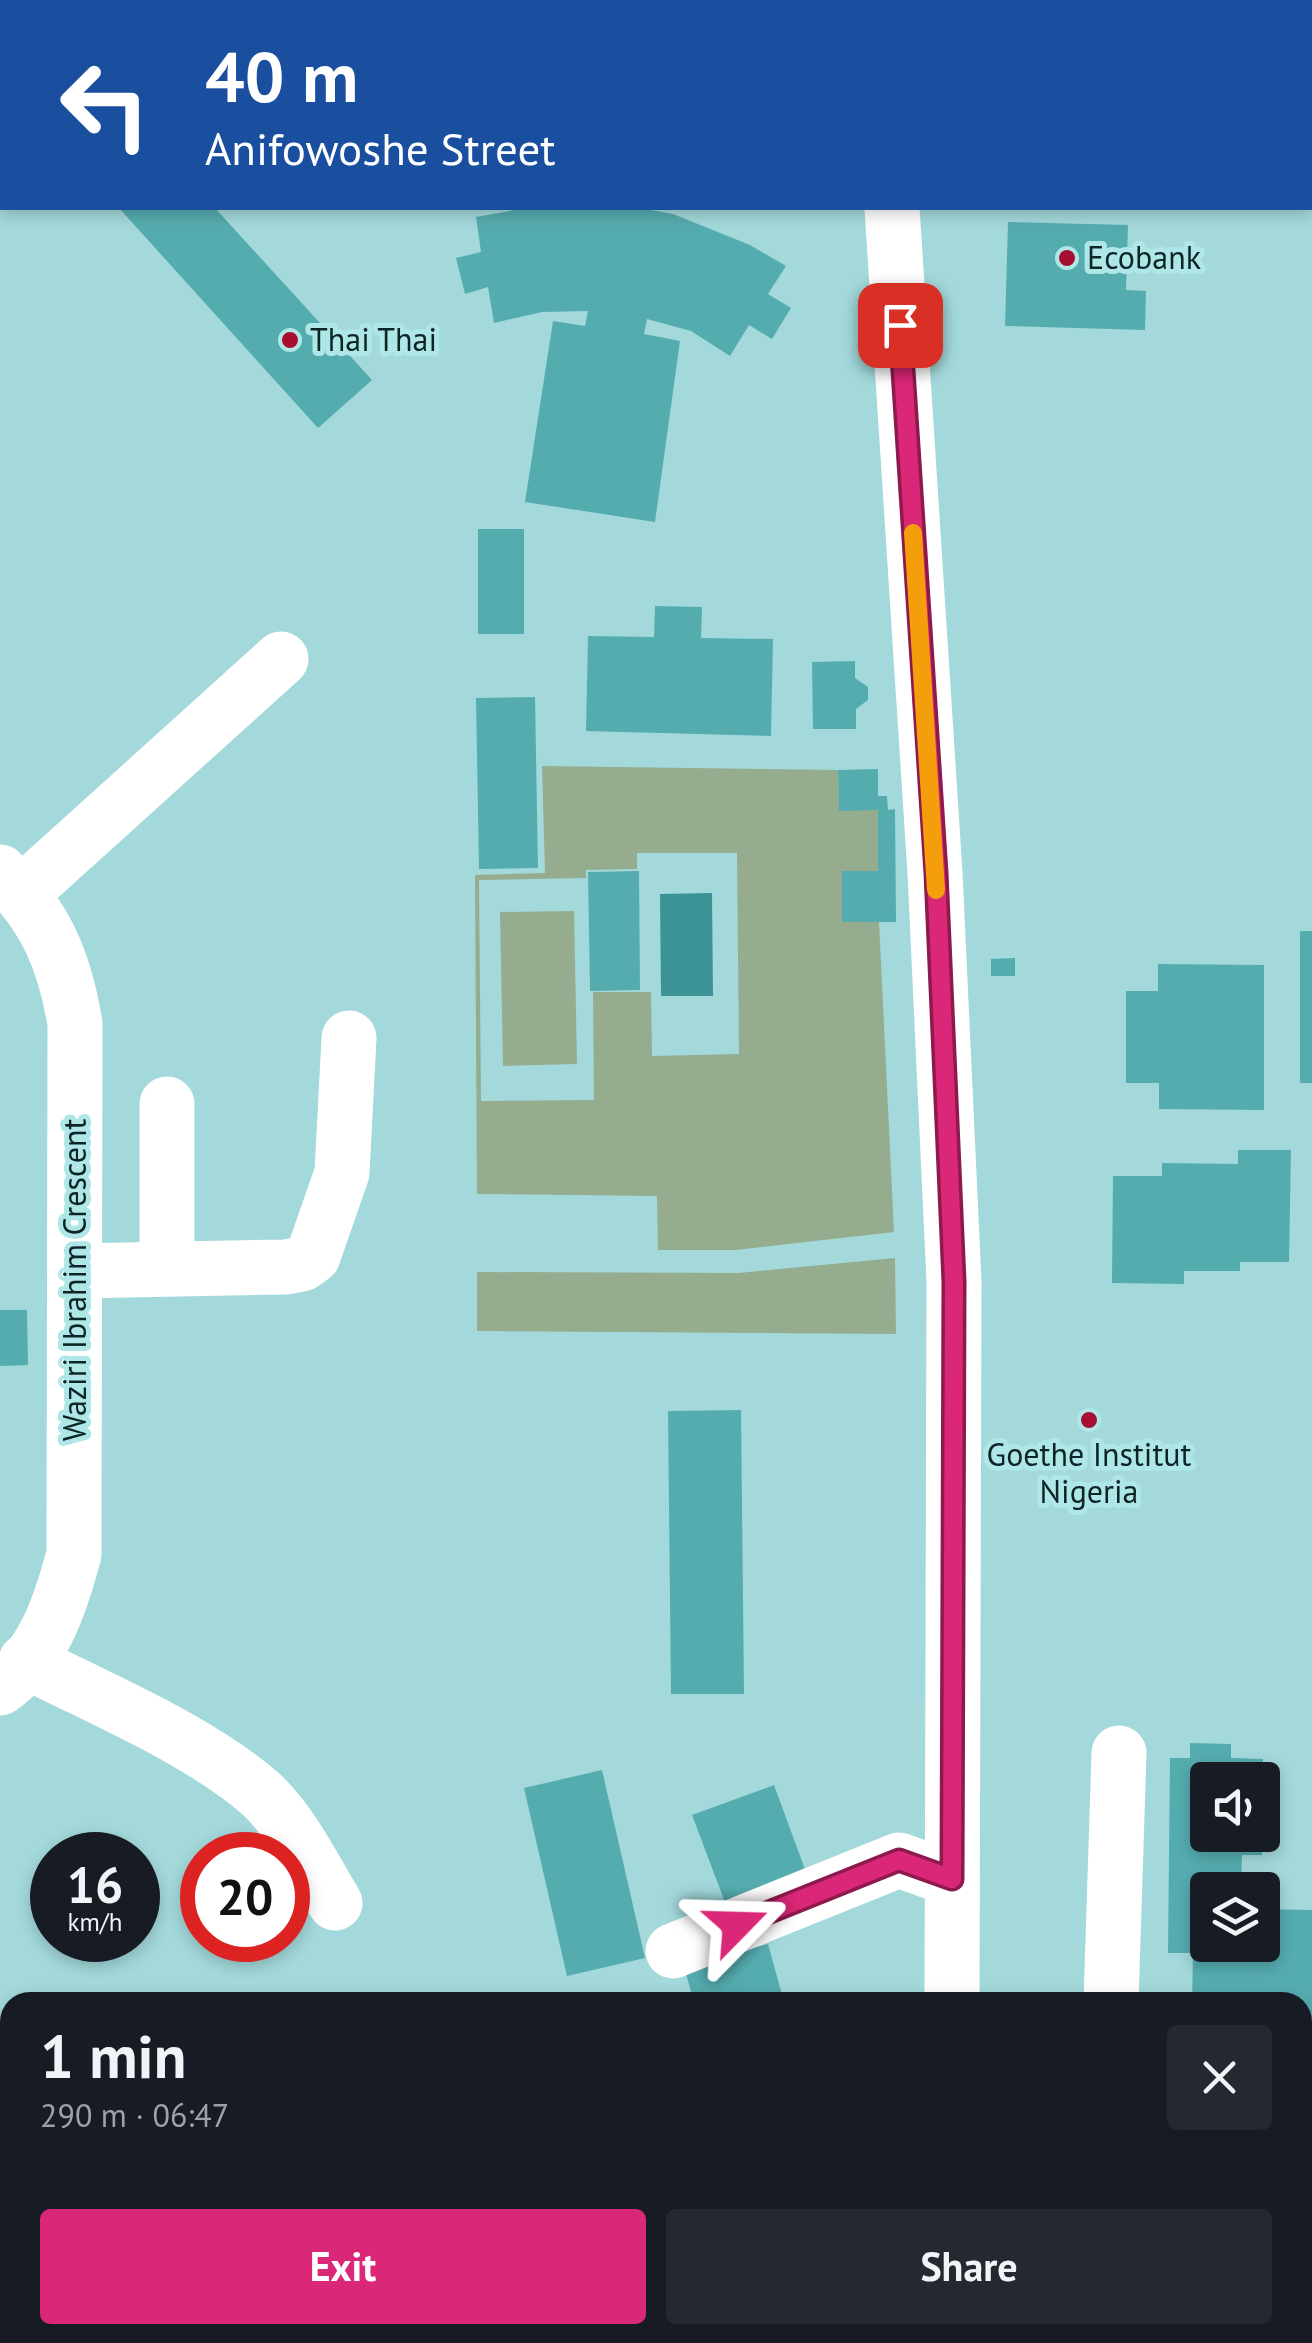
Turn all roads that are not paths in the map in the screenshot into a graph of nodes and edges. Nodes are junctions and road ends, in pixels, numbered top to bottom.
1 (892, 210) edge
2 (281, 660) dead end
3 (11, 882) edge
4 (348, 1038) dead end
5 (166, 1104) dead end
6 (166, 1266) junction
7 (75, 1272) junction
8 (13, 1674) edge
9 (1119, 1753) dead end
10 (952, 1879) junction
11 (334, 1903) dead end
12 (673, 1951) dead end
13 (952, 1992) edge
14 (1111, 1992) edge

1 - 10 street
2 - 3 street
3 - 7 street, Waziri Ibrahim Crescent
4 - 6 street
5 - 6 street
6 - 7 street
7 - 8 street, Waziri Ibrahim Crescent
8 - 11 street
9 - 14 street
10 - 12 street
10 - 13 street

